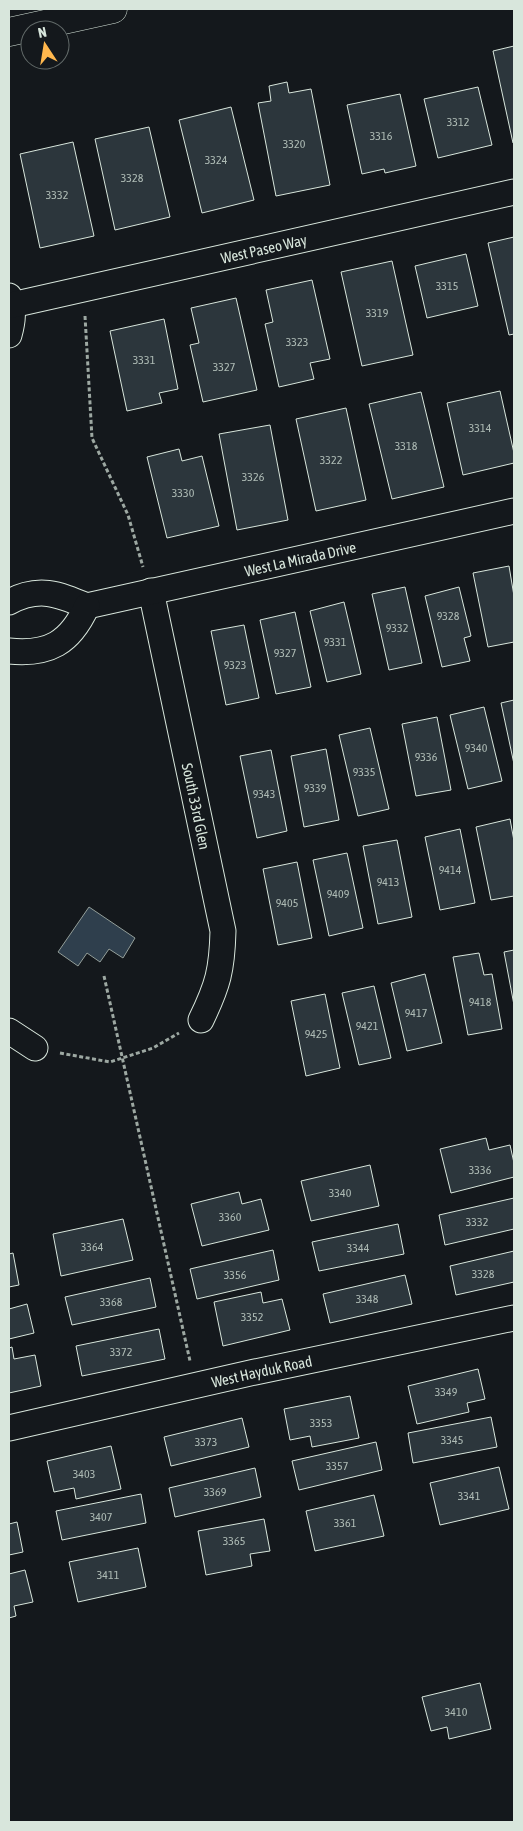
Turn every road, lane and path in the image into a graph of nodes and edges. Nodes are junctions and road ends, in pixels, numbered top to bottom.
1 (113, 9) edge
2 (9, 32) edge
3 (514, 192) edge
4 (83, 289) junction
5 (10, 301) edge
6 (9, 336) edge
7 (514, 512) edge
8 (151, 591) junction
9 (9, 602) edge
10 (87, 606) junction
11 (9, 650) edge
12 (104, 976) dead end
13 (201, 1020) joint
14 (9, 1031) edge
15 (35, 1048) joint
16 (123, 1059) junction
17 (514, 1318) edge
18 (195, 1386) junction
19 (9, 1428) edge

1 - 2 main road
3 - 4 street, West Paseo Way
4 - 5 street, West Paseo Way
4 - 8 path
5 - 6 street, West Paseo Way
7 - 8 street, West La Mirada Drive
8 - 10 street, West La Mirada Drive
8 - 13 street, South 33rd Glen
9 - 10 street
10 - 11 street
12 - 16 path
13 - 16 path
14 - 15 street
15 - 16 path
16 - 18 path
17 - 18 street, West Hayduk Road
18 - 19 street, West Hayduk Road

